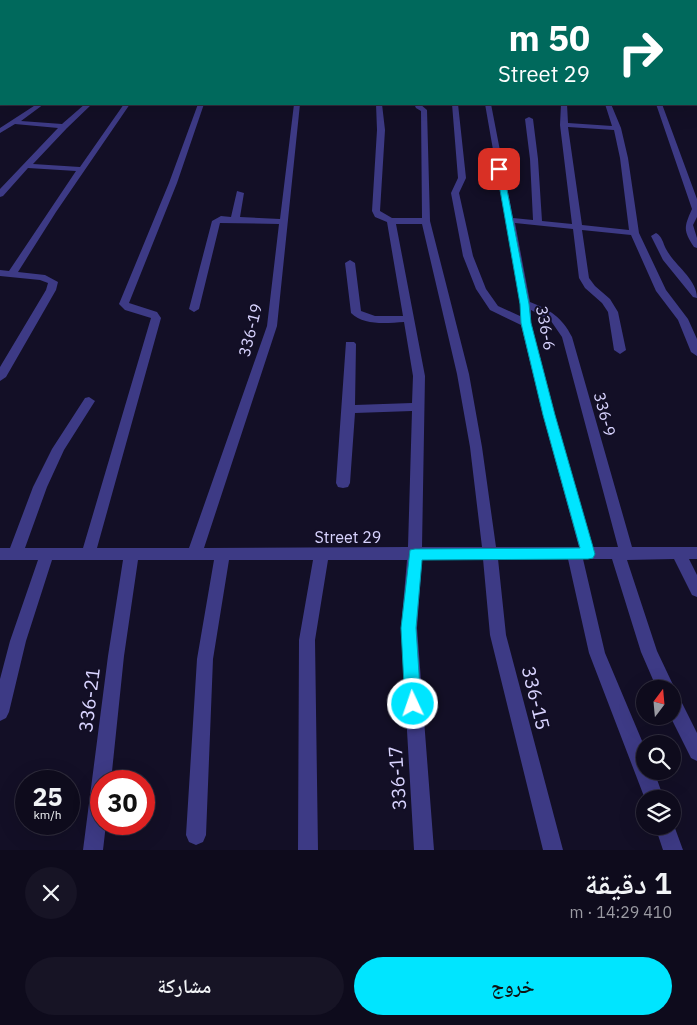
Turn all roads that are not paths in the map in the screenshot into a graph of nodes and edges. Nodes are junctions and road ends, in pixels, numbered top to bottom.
1 (274, 0) edge
2 (287, 0) edge
3 (39, 105) edge
4 (88, 105) edge
5 (126, 105) edge
6 (201, 105) edge
7 (297, 105) edge
8 (379, 105) edge
9 (417, 105) edge
10 (456, 105) edge
11 (488, 105) edge
12 (564, 105) edge
13 (608, 105) edge
14 (659, 105) edge
15 (529, 118) dead end
16 (12, 122) junction
17 (564, 125) junction
18 (64, 126) junction
19 (617, 128) junction
20 (0, 131) edge
21 (28, 166) junction
22 (81, 169) junction
23 (240, 192) dead end
24 (0, 194) edge
25 (235, 220) junction
26 (510, 220) junction
27 (426, 221) junction
28 (285, 222) junction
29 (391, 222) junction
30 (538, 223) junction
31 (579, 226) junction
32 (634, 232) junction
33 (656, 236) dead end
34 (697, 245) edge
35 (350, 262) dead end
36 (0, 273) edge
37 (12, 274) junction
38 (697, 295) edge
39 (525, 304) junction
40 (194, 309) dead end
41 (410, 319) junction
42 (526, 323) junction
43 (350, 344) dead end
44 (620, 350) dead end
45 (697, 352) edge
46 (0, 377) edge
47 (89, 401) dead end
48 (419, 407) junction
49 (349, 410) junction
50 (343, 483) dead end
51 (697, 553) edge
52 (0, 554) edge
53 (15, 554) junction
54 (47, 554) junction
55 (321, 554) junction
56 (415, 554) junction
57 (490, 554) junction
58 (581, 554) junction
59 (622, 554) junction
60 (678, 554) junction
61 (88, 555) junction
62 (130, 555) junction
63 (194, 555) junction
64 (222, 555) junction
65 (697, 590) edge
66 (662, 680) edge
67 (0, 712) edge
68 (681, 719) edge
69 (697, 752) edge
70 (652, 790) edge
71 (196, 835) dead end
72 (668, 835) edge
73 (93, 850) edge
74 (308, 850) edge
75 (424, 850) edge
76 (553, 850) edge
77 (673, 850) edge

1 - 2 street
3 - 16 street
4 - 18 street
5 - 22 street
6 - 61 street
7 - 28 street, 336-19
8 - 29 street
9 - 27 street, 336-15
10 - 42 street
11 - 26 street, 336-6
12 - 17 street
13 - 19 street
14 - 34 street
15 - 30 street
16 - 18 street
16 - 20 street
17 - 19 street
17 - 31 street
18 - 21 street
19 - 32 street
21 - 22 street
21 - 24 street
22 - 37 street
23 - 25 street
25 - 28 street
25 - 40 street
26 - 30 street
26 - 39 street, 336-6
27 - 29 street
27 - 57 street, 336-15
28 - 63 street, 336-19
29 - 41 street
30 - 31 street
31 - 32 street
31 - 44 street
32 - 45 street
33 - 38 street
35 - 41 street
36 - 37 street
37 - 46 street
39 - 42 street, 336-6
39 - 59 street, 336-9
41 - 48 street
42 - 58 street, 336-6
43 - 49 street
47 - 53 street
48 - 49 street
48 - 56 street
49 - 50 street
51 - 60 street, Street 29
52 - 53 street, Street 29
53 - 54 street, Street 29
54 - 61 street, Street 29
54 - 67 street
55 - 56 street, Street 29
55 - 64 street, Street 29
55 - 74 street
56 - 57 street, Street 29
56 - 75 street, 336-17
57 - 58 street, Street 29
57 - 76 street, 336-15
58 - 59 street, Street 29
58 - 70 street, 336-6
59 - 60 street, Street 29
59 - 66 street, 336-9
60 - 65 street
61 - 62 street, Street 29
62 - 63 street, Street 29
62 - 73 street, 336-21
63 - 64 street, Street 29
64 - 71 street
68 - 69 street
72 - 77 street

